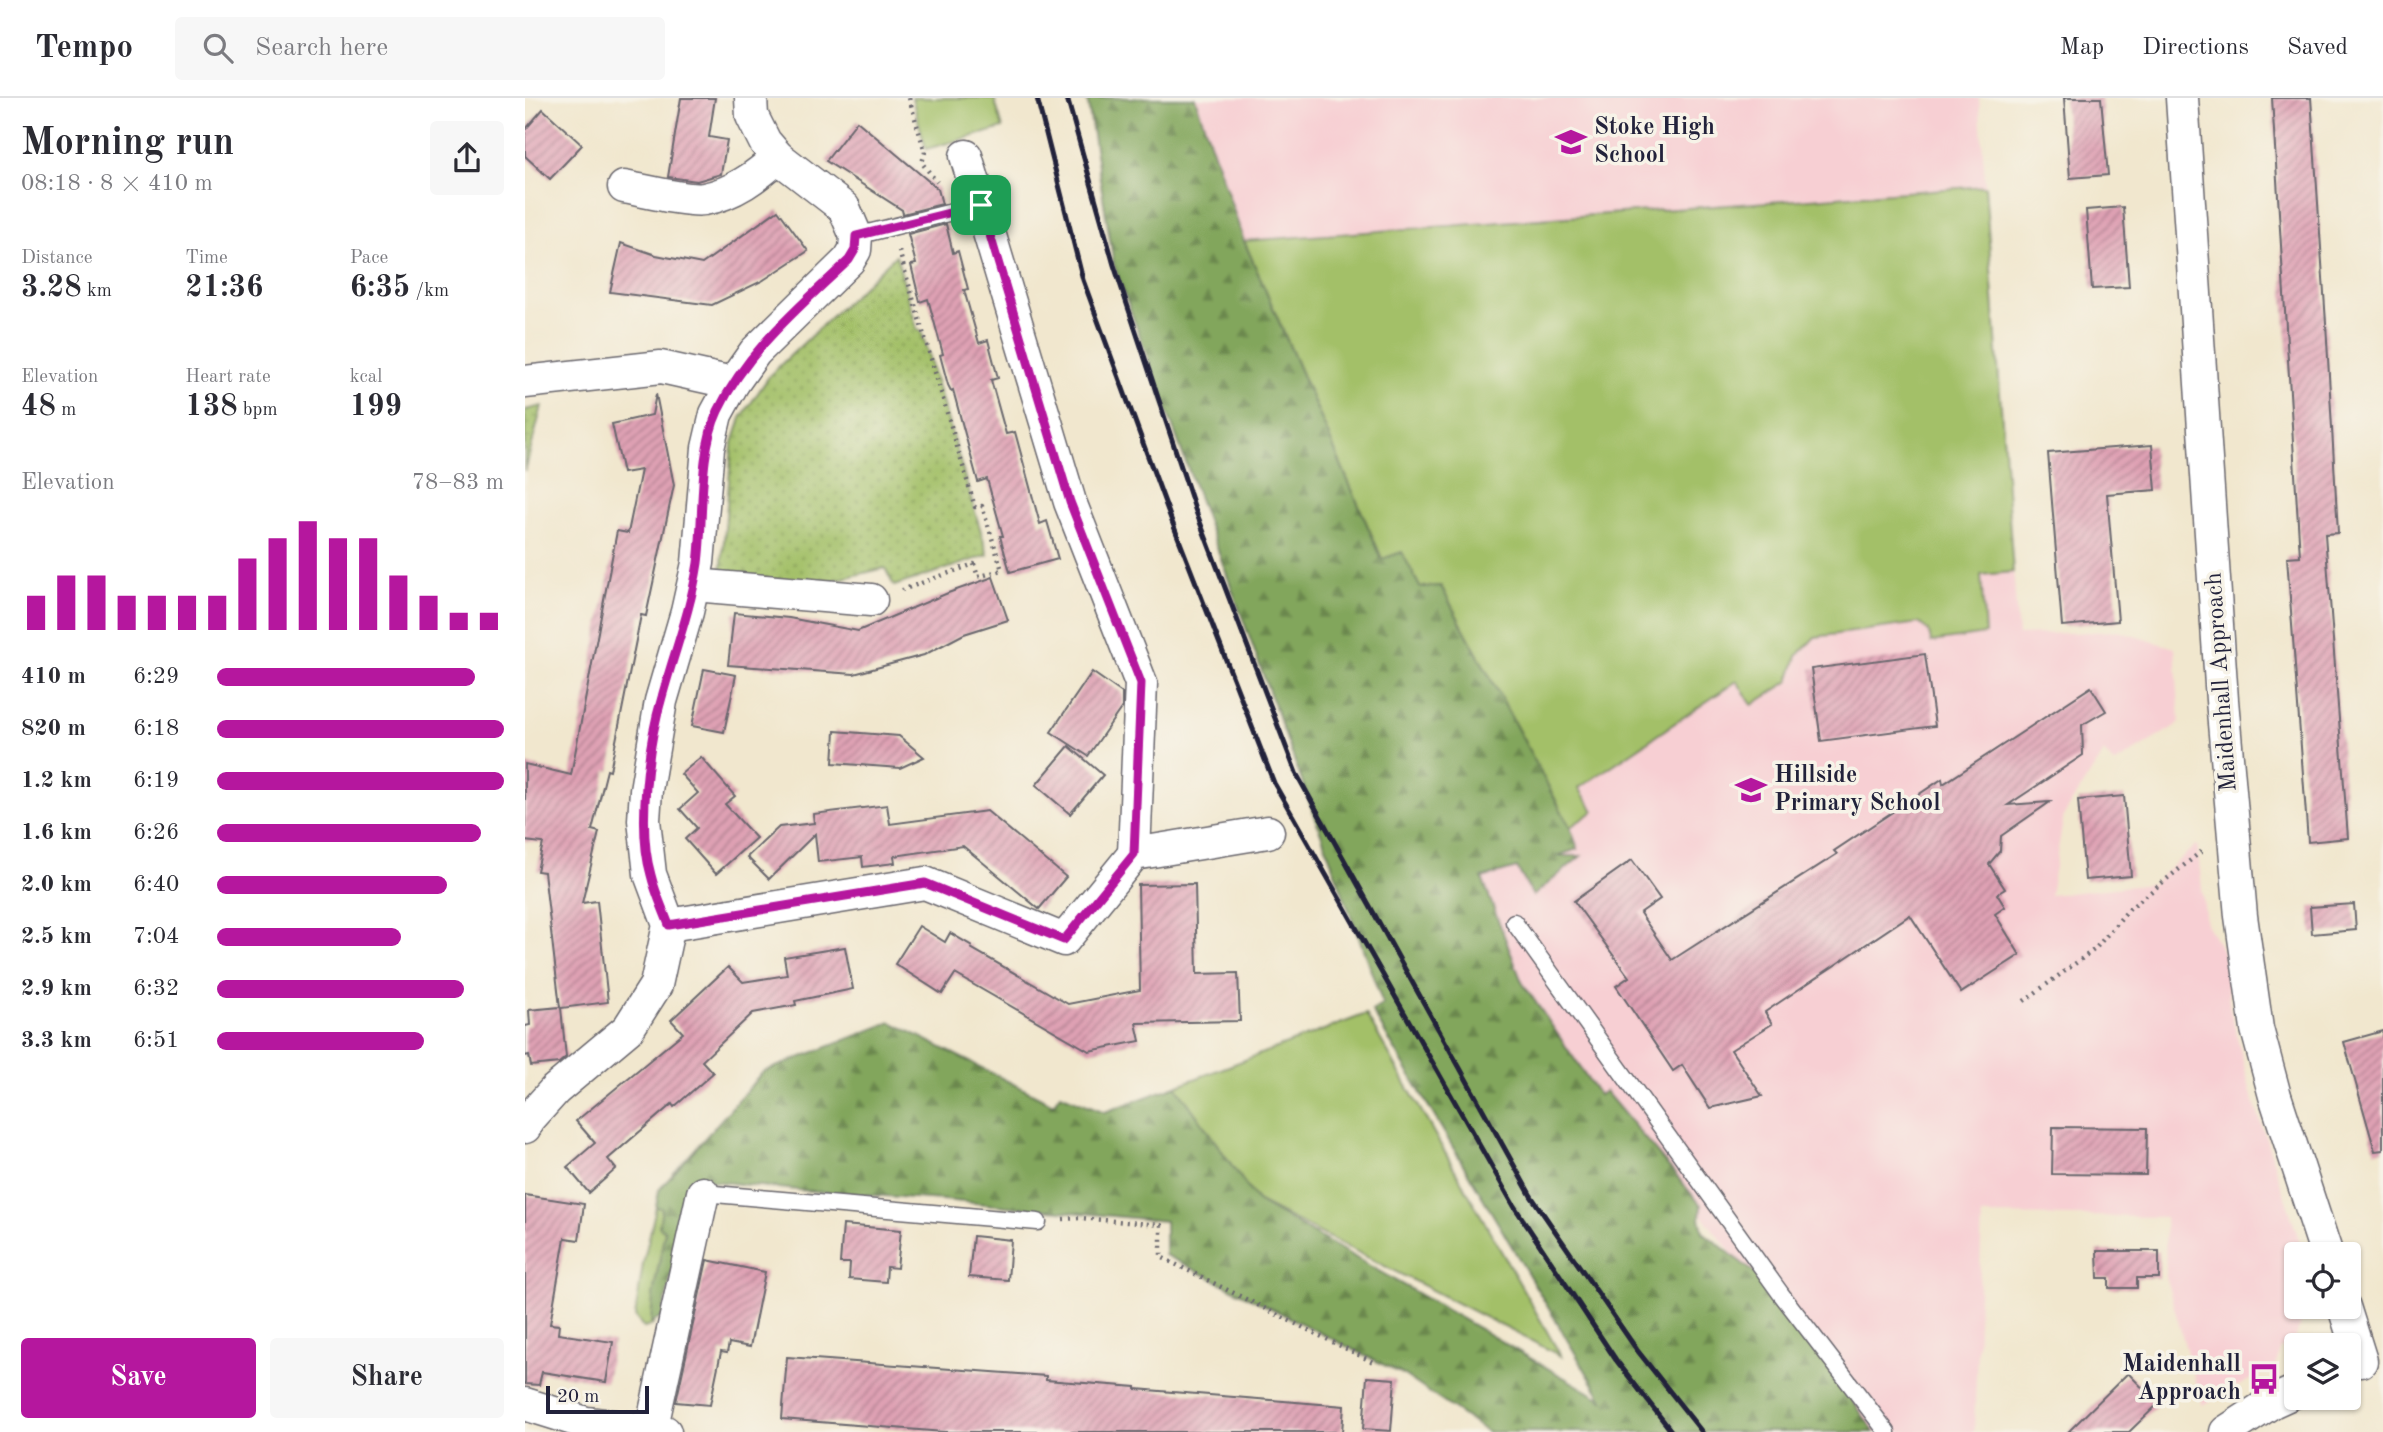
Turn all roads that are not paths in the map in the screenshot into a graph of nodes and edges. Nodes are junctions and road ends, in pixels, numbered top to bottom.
1 (751, 98) edge
2 (2182, 98) edge
3 (966, 156) dead end
4 (778, 157) junction
5 (624, 187) dead end
6 (970, 207) junction
7 (856, 236) junction
8 (525, 382) edge
9 (733, 383) junction
10 (694, 585) junction
11 (871, 600) road end
12 (1268, 832) dead end
13 (1134, 854) junction
14 (1514, 922) dead end
15 (669, 925) junction
16 (525, 1127) edge
17 (703, 1193) joint
18 (1038, 1222) road end
19 (2323, 1242) edge
20 (2348, 1319) edge
21 (2364, 1361) edge
22 (2284, 1396) edge
23 (525, 1404) edge
24 (647, 1431) edge
25 (1887, 1432) edge
26 (2226, 1432) edge

1 - 4 street
2 - 19 street, Maidenhall Approach
3 - 6 street
4 - 5 street
4 - 7 street
6 - 7 lane
6 - 13 street
7 - 9 street
8 - 9 street
9 - 10 street
10 - 11 street
10 - 15 street
12 - 13 street
13 - 15 street
14 - 25 lane
15 - 16 street
17 - 18 lane
17 - 24 street
20 - 21 street
22 - 26 street
23 - 24 street

